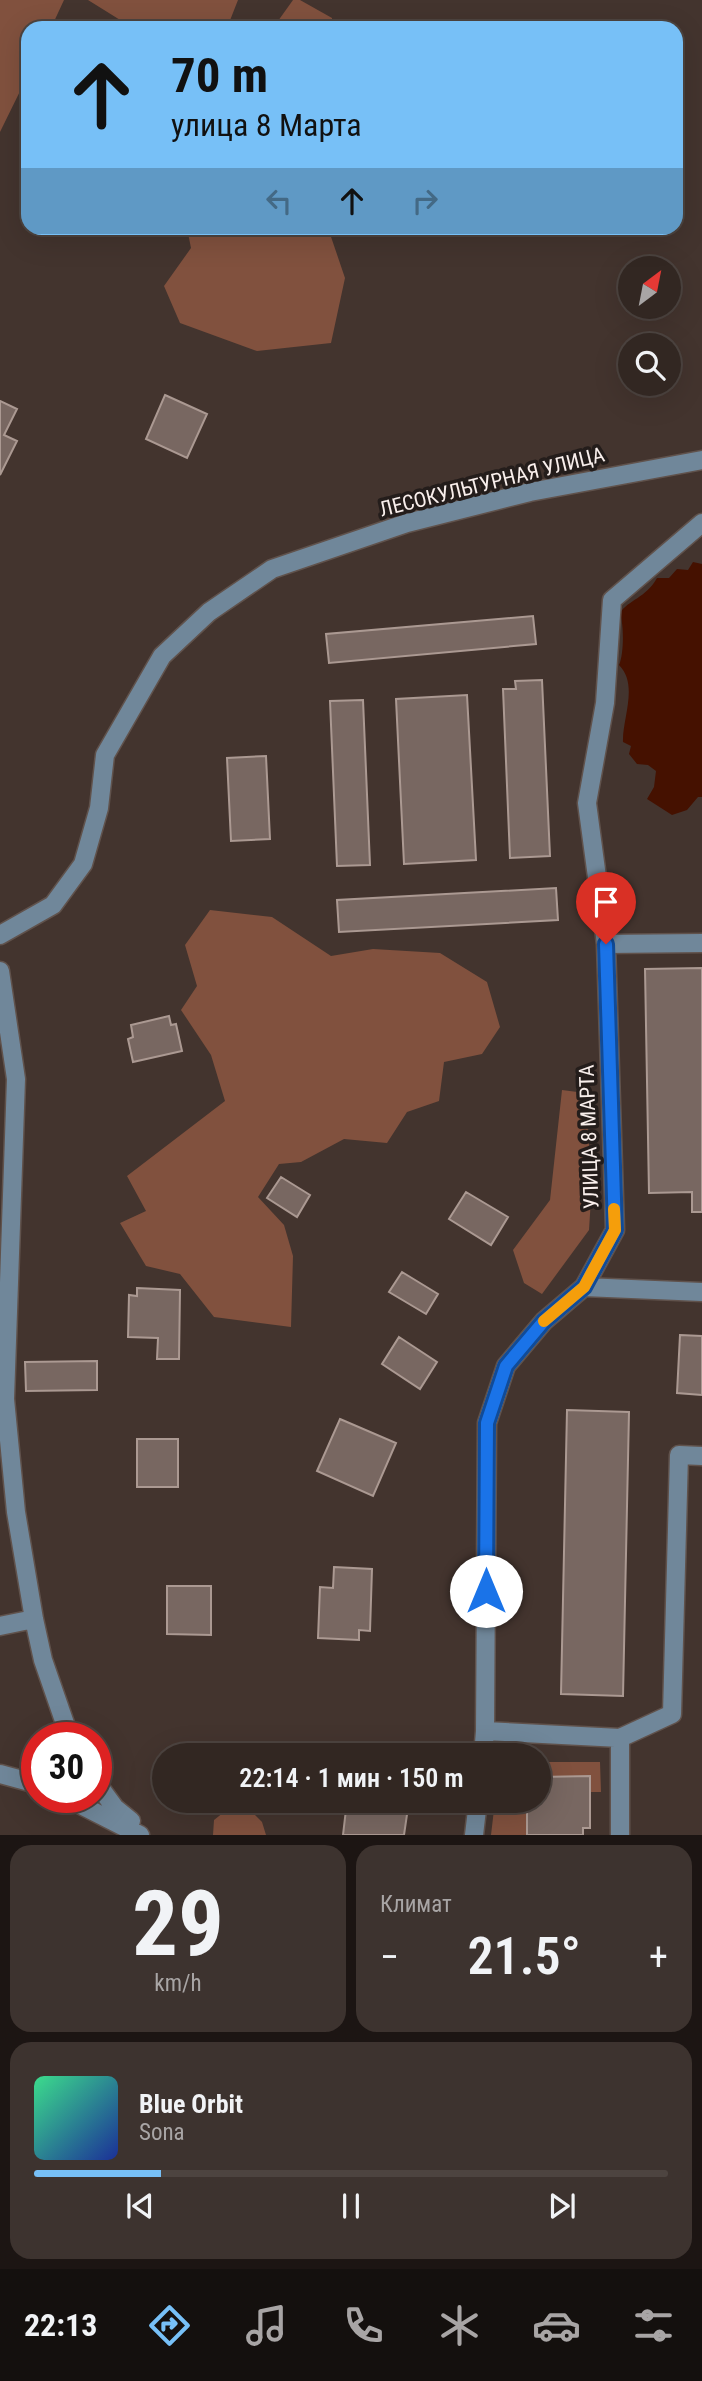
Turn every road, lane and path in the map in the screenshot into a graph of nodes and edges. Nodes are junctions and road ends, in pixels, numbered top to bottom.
1 (702, 460) edge
2 (702, 523) edge
3 (0, 935) edge
4 (702, 943) edge
5 (606, 944) junction
6 (0, 971) edge
7 (584, 1287) junction
8 (702, 1292) edge
9 (702, 1456) edge
10 (34, 1619) junction
11 (0, 1626) edge
12 (64, 1722) edge
13 (485, 1731) junction
14 (620, 1738) junction
15 (484, 1743) edge
16 (0, 1774) edge
17 (21, 1780) edge
18 (112, 1804) edge
19 (97, 1813) edge
20 (477, 1813) edge
21 (140, 1835) edge
22 (147, 1835) edge
23 (474, 1835) edge
24 (620, 1835) edge

1 - 3 street, ЛЕСОКУЛЬТУРНАЯ УЛИЦА
2 - 5 street, УЛИЦА 8 МАРТА
4 - 5 street
5 - 7 street, УЛИЦА 8 МАРТА
6 - 10 street
7 - 8 street
7 - 13 street
9 - 14 street
10 - 11 street
10 - 12 street
13 - 14 street
13 - 15 street
14 - 24 street
16 - 17 street
18 - 22 street
19 - 21 street
20 - 23 street

